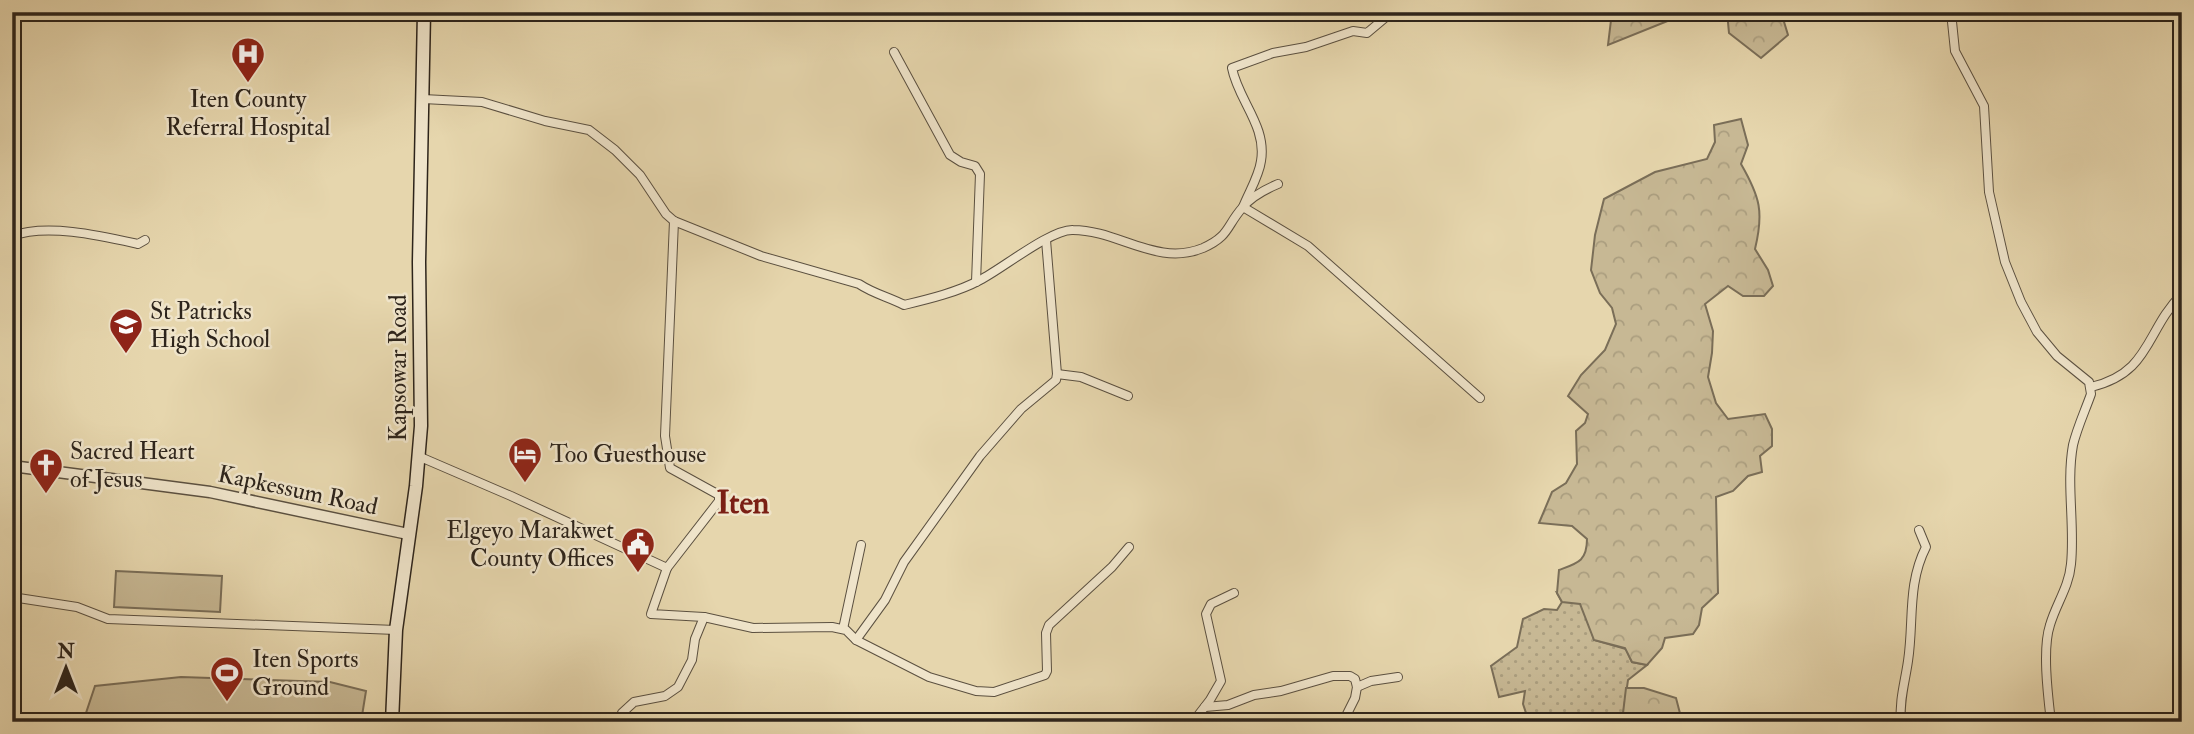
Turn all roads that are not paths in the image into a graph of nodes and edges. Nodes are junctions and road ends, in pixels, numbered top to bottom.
1 (424, 12) edge
2 (1392, 12) edge
3 (1951, 12) edge
4 (894, 52) dead end
5 (423, 99) junction
6 (1278, 184) dead end
7 (1243, 207) junction
8 (674, 221) junction
9 (12, 236) edge
10 (145, 240) dead end
11 (1045, 240) junction
12 (976, 282) junction
13 (2182, 294) edge
14 (1057, 374) junction
15 (2091, 387) junction
16 (1128, 396) dead end
17 (1480, 398) dead end
18 (418, 456) junction
19 (12, 466) edge
20 (1919, 530) dead end
21 (408, 534) junction
22 (861, 545) dead end
23 (1129, 547) dead end
24 (667, 568) junction
25 (1234, 593) dead end
26 (12, 597) edge
27 (705, 617) junction
28 (396, 629) junction
29 (843, 629) junction
30 (856, 640) junction
31 (1398, 677) dead end
32 (1357, 687) junction
33 (1205, 707) junction
34 (392, 722) edge
35 (618, 722) edge
36 (1193, 722) edge
37 (1343, 722) edge
38 (1901, 722) edge
39 (2051, 722) edge

1 - 5 main road, Kapsowar Road
2 - 7 street
3 - 15 street
4 - 12 street
5 - 8 street
5 - 18 main road, Kapsowar Road
6 - 7 street
7 - 11 street
7 - 17 street
8 - 12 street
8 - 24 street
9 - 10 street
11 - 12 street
11 - 14 street
13 - 15 street
14 - 16 street
14 - 30 street
15 - 39 street
18 - 21 main road, Kapsowar Road
18 - 24 street
19 - 21 street, Kapkessum Road
20 - 38 street
21 - 28 main road, Kapsowar Road
22 - 29 street
23 - 30 street
24 - 27 street
25 - 33 street
26 - 28 street
27 - 29 street
27 - 35 street
28 - 34 main road, Kapsowar Road
29 - 30 street
31 - 32 street
32 - 33 street
32 - 37 street
33 - 36 street

